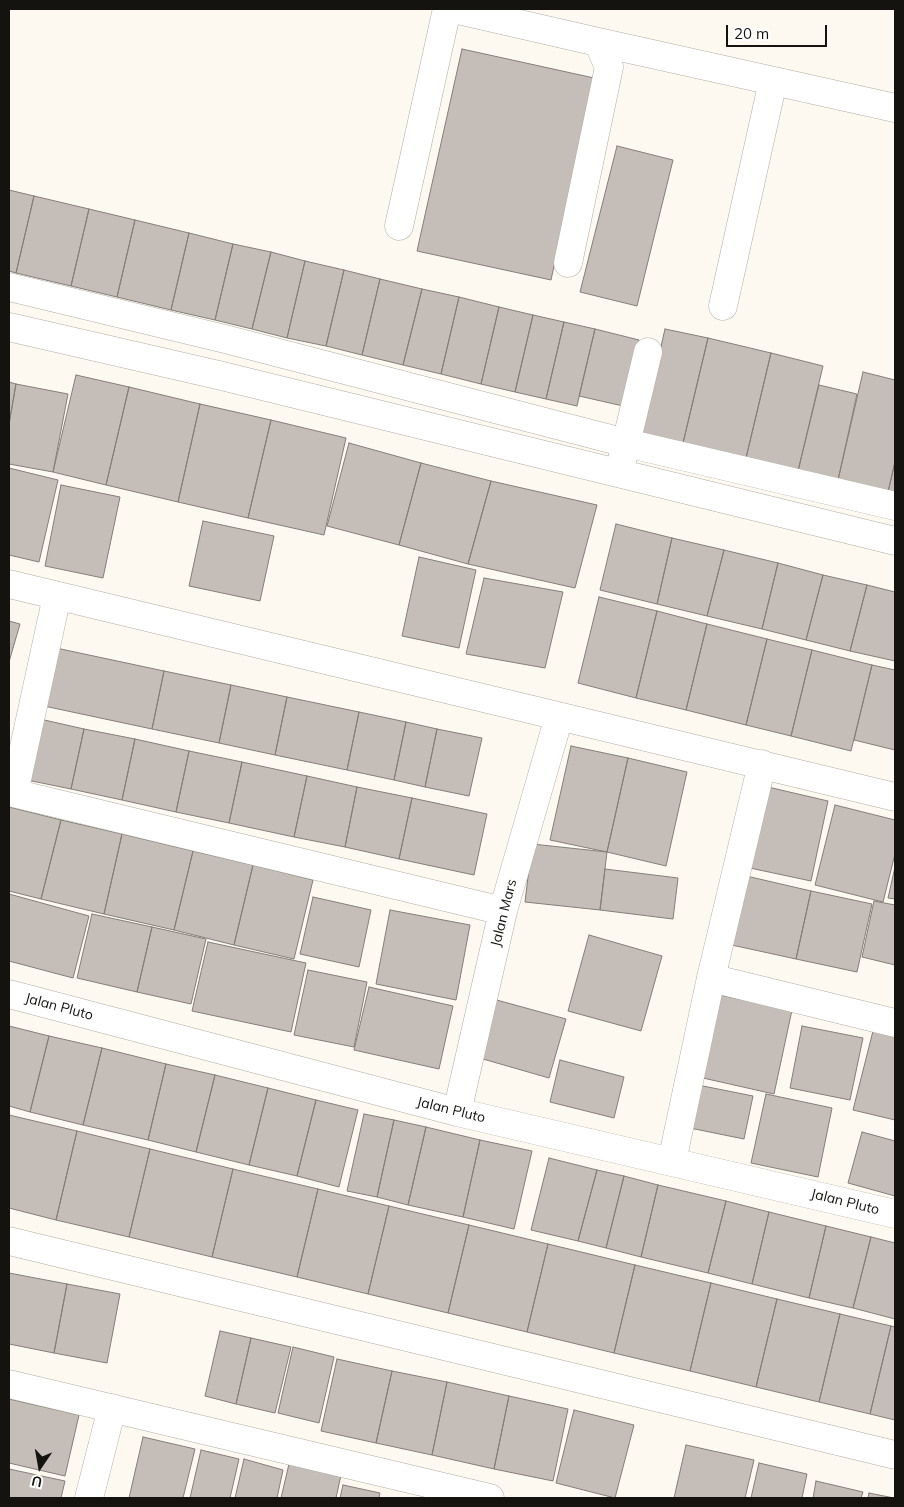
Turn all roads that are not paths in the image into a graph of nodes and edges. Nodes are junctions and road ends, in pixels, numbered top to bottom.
1 (447, 9) edge
2 (454, 9) edge
3 (598, 42) junction
4 (773, 81) junction
5 (895, 108) edge
6 (398, 226) dead end
7 (568, 263) dead end
8 (9, 287) edge
9 (723, 306) dead end
10 (9, 327) edge
11 (225, 339) junction
12 (648, 352) dead end
13 (218, 375) junction
14 (626, 442) junction
15 (618, 474) junction
16 (895, 506) edge
17 (895, 541) edge
18 (9, 584) edge
19 (57, 596) junction
20 (559, 717) junction
21 (762, 764) junction
22 (11, 793) edge
23 (895, 797) edge
24 (503, 911) junction
25 (712, 978) junction
26 (9, 994) edge
27 (895, 1023) edge
28 (457, 1112) junction
29 (672, 1160) junction
30 (895, 1214) edge
31 (9, 1241) edge
32 (9, 1384) edge
33 (112, 1408) junction
34 (895, 1455) edge
35 (89, 1498) edge
36 (490, 1498) edge

1 - 6 street
2 - 3 street
3 - 4 street
3 - 7 street
4 - 5 street
4 - 9 street
8 - 11 street
10 - 13 street
11 - 13 street
11 - 14 street
12 - 14 street
13 - 15 street
14 - 15 street
14 - 16 street
15 - 17 street
18 - 19 street
19 - 20 street
19 - 22 street
20 - 21 street
20 - 24 street, Jalan Mars
21 - 23 street
21 - 25 street
22 - 24 street
24 - 28 street, Jalan Mars
25 - 27 street
25 - 29 street
26 - 28 street, Jalan Pluto
28 - 29 street, Jalan Pluto
29 - 30 street, Jalan Pluto
31 - 34 street
32 - 33 street
33 - 35 street
33 - 36 street

